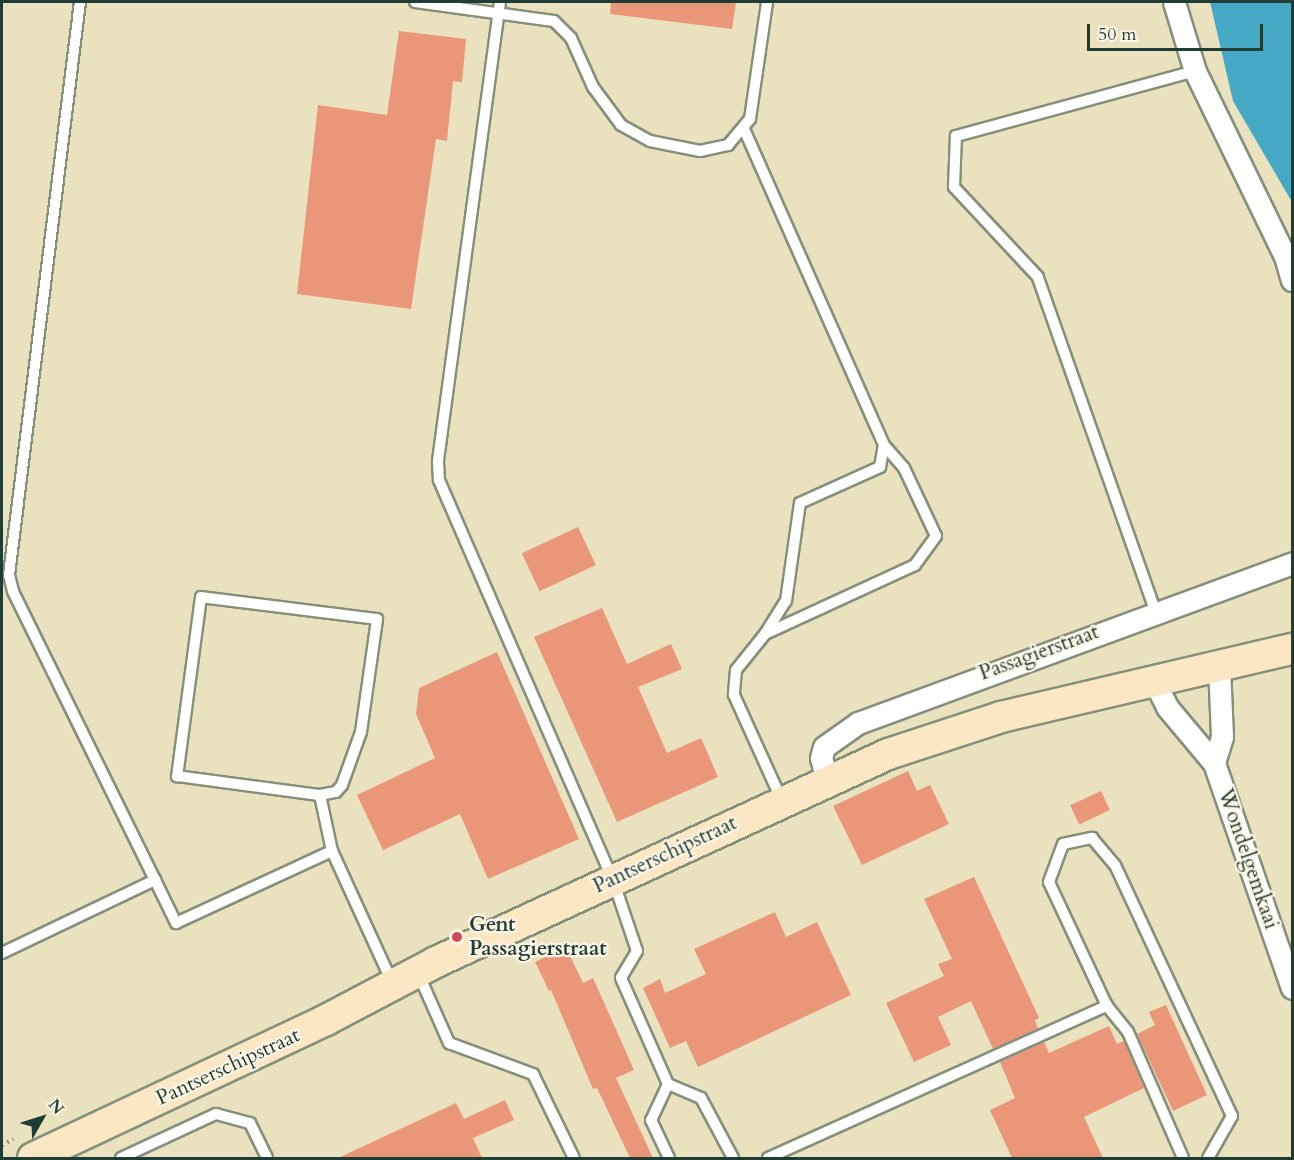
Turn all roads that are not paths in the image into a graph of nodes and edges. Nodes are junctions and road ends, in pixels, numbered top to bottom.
1 (80, 2) edge
2 (415, 2) edge
3 (500, 2) edge
4 (767, 2) edge
5 (1174, 2) edge
6 (499, 13) junction
7 (1195, 71) junction
8 (744, 129) junction
9 (1293, 280) edge
10 (884, 445) junction
11 (1293, 563) edge
12 (1155, 610) junction
13 (765, 634) junction
14 (1293, 649) edge
15 (1219, 666) junction
16 (1154, 681) junction
17 (1214, 763) junction
18 (827, 780) junction
19 (320, 795) junction
20 (782, 801) junction
21 (332, 851) junction
22 (155, 880) junction
23 (614, 880) junction
24 (2, 952) edge
25 (405, 978) junction
26 (1293, 988) edge
27 (1107, 1006) junction
28 (668, 1084) junction
29 (33, 1158) edge
30 (121, 1158) edge
31 (267, 1158) edge
32 (574, 1158) edge
33 (669, 1158) edge
34 (733, 1158) edge
35 (768, 1158) edge
36 (1183, 1158) edge
37 (1208, 1158) edge

1 - 22 lane
2 - 6 lane
3 - 6 lane
4 - 8 lane
5 - 7 street
6 - 8 lane
6 - 23 lane
7 - 9 street
7 - 12 lane
8 - 10 lane
10 - 13 lane
10 - 13 lane
11 - 12 street, Passagierstraat
12 - 18 street, Passagierstraat
13 - 20 lane
14 - 15 main road
15 - 16 main road
15 - 17 street, Wondelgemkaai
16 - 17 street, Wondelgemkaai
16 - 18 main road, Pantserschipstraat
17 - 26 street, Wondelgemkaai
18 - 20 main road, Pantserschipstraat
19 - 19 lane
19 - 21 lane
20 - 23 main road, Pantserschipstraat
21 - 22 lane
21 - 25 lane
22 - 24 lane
23 - 25 main road, Pantserschipstraat
23 - 28 lane
25 - 29 main road, Pantserschipstraat
25 - 32 lane
27 - 35 lane
27 - 36 lane
27 - 37 lane
28 - 33 lane
28 - 34 lane
30 - 31 lane

